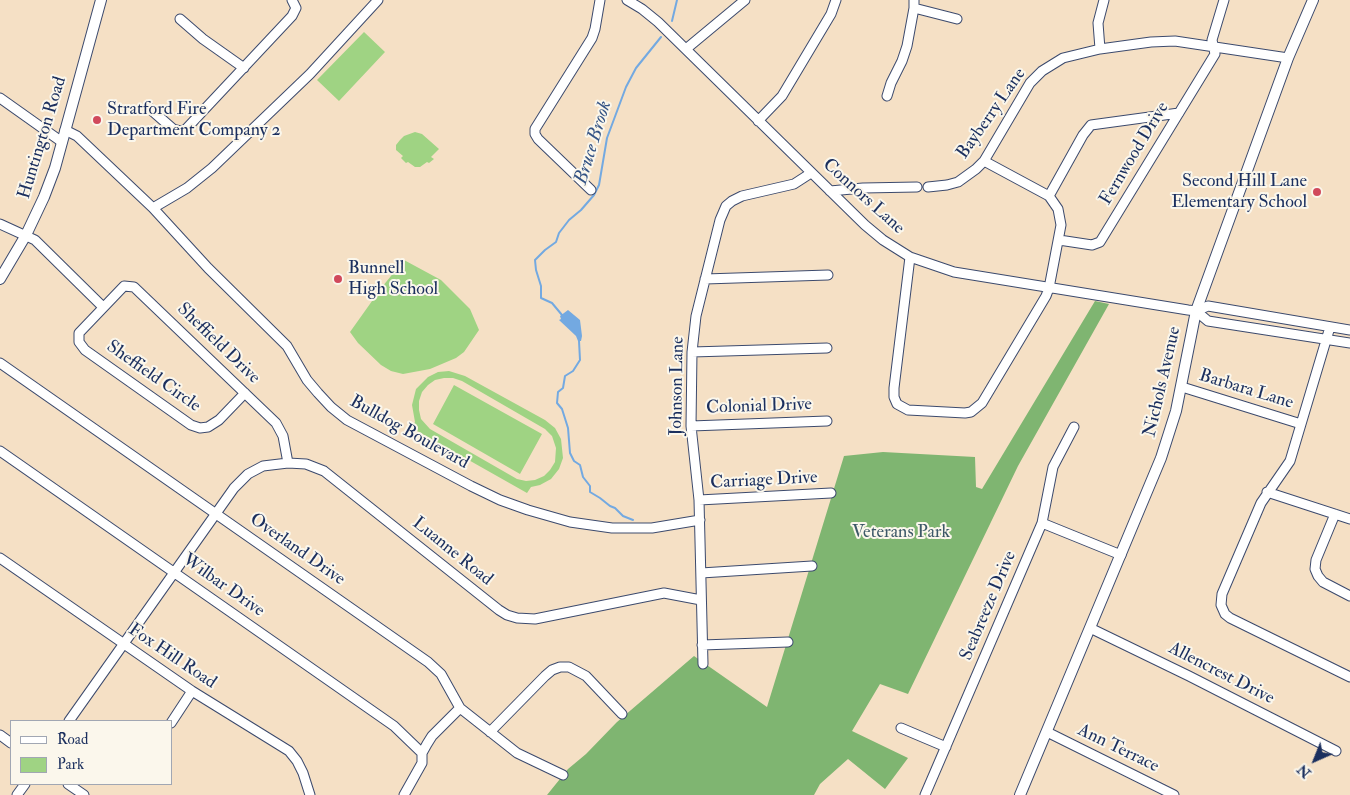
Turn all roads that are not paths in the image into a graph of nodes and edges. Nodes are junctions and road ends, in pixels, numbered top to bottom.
1 (101, 0) edge
2 (292, 0) edge
3 (378, 0) edge
4 (600, 0) edge
5 (627, 0) edge
6 (745, 0) edge
7 (836, 0) edge
8 (1104, 0) edge
9 (1224, 0) edge
10 (1313, 0) edge
11 (914, 4) edge
12 (180, 19) dead end
13 (957, 19) dead end
14 (1214, 46) junction
15 (686, 49) junction
16 (1100, 49) junction
17 (1288, 58) junction
18 (244, 68) junction
19 (887, 96) dead end
20 (0, 98) edge
21 (149, 108) dead end
22 (1179, 113) junction
23 (758, 121) junction
24 (65, 130) junction
25 (62, 142) junction
26 (984, 161) junction
27 (812, 173) junction
28 (917, 187) dead end
29 (928, 188) dead end
30 (591, 190) dead end
31 (830, 191) junction
32 (1049, 196) junction
33 (153, 208) junction
34 (0, 224) edge
35 (26, 235) junction
36 (1059, 240) junction
37 (910, 257) junction
38 (828, 275) dead end
39 (0, 279) edge
40 (705, 279) junction
41 (1049, 288) junction
42 (103, 307) junction
43 (1196, 311) junction
44 (1268, 316) junction
45 (1330, 327) junction
46 (1266, 330) junction
47 (1350, 330) edge
48 (1327, 339) junction
49 (1350, 343) edge
50 (827, 348) dead end
51 (692, 352) junction
52 (0, 363) edge
53 (1182, 387) junction
54 (244, 393) junction
55 (827, 421) dead end
56 (1301, 424) junction
57 (691, 426) junction
58 (1074, 427) dead end
59 (0, 451) edge
60 (288, 463) junction
61 (1267, 492) junction
62 (831, 494) dead end
63 (699, 500) junction
64 (216, 513) junction
65 (1335, 514) junction
66 (1350, 519) edge
67 (700, 520) junction
68 (1042, 523) junction
69 (1121, 555) junction
70 (0, 558) edge
71 (812, 566) dead end
72 (174, 572) junction
73 (701, 573) junction
74 (1350, 596) edge
75 (701, 600) junction
76 (1090, 628) junction
77 (788, 642) dead end
78 (123, 644) junction
79 (702, 645) junction
80 (703, 664) dead end
81 (1350, 677) edge
82 (192, 690) junction
83 (460, 708) junction
84 (622, 714) dead end
85 (70, 720) edge
86 (172, 721) edge
87 (901, 728) dead end
88 (490, 732) junction
89 (1047, 732) junction
90 (946, 747) junction
91 (1336, 751) dead end
92 (422, 753) junction
93 (563, 776) dead end
94 (69, 785) edge
95 (84, 795) edge
96 (310, 795) edge
97 (404, 795) edge
98 (925, 795) edge
99 (1020, 795) edge
100 (1174, 795) edge

1 - 24 main road, Huntington Road
2 - 18 street
3 - 33 street
4 - 30 street
5 - 15 street, Connors Lane
6 - 15 street
7 - 23 street
8 - 16 street
9 - 14 street, Fernwood Drive
10 - 17 main road, Nichols Avenue
11 - 13 street
11 - 19 street
12 - 18 street
14 - 16 street, Bayberry Lane
14 - 17 street, Bayberry Lane
14 - 22 street, Fernwood Drive
15 - 23 street, Connors Lane
16 - 26 street, Bayberry Lane
17 - 43 main road, Nichols Avenue
18 - 21 street
20 - 25 street
22 - 32 street
22 - 36 street, Fernwood Drive
23 - 27 street, Connors Lane
24 - 25 main road, Huntington Road
24 - 33 street, Bulldog Boulevard
25 - 35 main road, Huntington Road
26 - 29 street, Bayberry Lane
26 - 32 street
27 - 31 street, Connors Lane
27 - 40 street, Johnson Lane
28 - 31 street
31 - 37 street, Connors Lane
32 - 36 street
33 - 67 street, Bulldog Boulevard
34 - 35 street
35 - 39 main road, Huntington Road
35 - 42 street
36 - 41 street
37 - 41 street, Connors Lane
37 - 41 street
38 - 40 street
40 - 51 street, Johnson Lane
41 - 43 street, Connors Lane
42 - 54 street, Sheffield Drive
42 - 54 street, Sheffield Circle
43 - 44 street
43 - 46 street
43 - 53 main road, Nichols Avenue
44 - 45 street
44 - 46 street
45 - 47 street
45 - 48 street
46 - 48 street
48 - 49 street
48 - 56 street
50 - 51 street
51 - 57 street, Johnson Lane
52 - 64 street, Overland Drive
53 - 56 street, Barbara Lane
53 - 69 main road, Nichols Avenue
54 - 60 street, Sheffield Drive
55 - 57 street, Colonial Drive
56 - 61 street
57 - 63 street, Johnson Lane
58 - 68 street, Seabreeze Drive
59 - 72 street, Wilbar Drive
60 - 64 street, Luanne Road
60 - 75 street, Luanne Road
61 - 65 street
61 - 81 street
62 - 63 street, Carriage Drive
63 - 67 street, Johnson Lane
64 - 72 street, Luanne Road
64 - 83 street, Overland Drive
65 - 66 street
65 - 74 street
67 - 73 street, Johnson Lane
68 - 69 street
68 - 90 street, Seabreeze Drive
69 - 76 main road, Nichols Avenue
70 - 78 street, Fox Hill Road
71 - 73 street
72 - 78 street, Luanne Road
72 - 92 street, Wilbar Drive
73 - 75 street, Johnson Lane
75 - 79 street, Johnson Lane
76 - 89 main road, Nichols Avenue
76 - 91 street, Allencrest Drive
77 - 79 street
78 - 82 street, Fox Hill Road
78 - 85 street, Luanne Road
79 - 80 street, Johnson Lane
82 - 86 street
82 - 96 street, Fox Hill Road
83 - 88 street, Overland Drive
83 - 92 street
84 - 88 street
87 - 90 street
88 - 93 street, Overland Drive
89 - 99 main road, Nichols Avenue
89 - 100 street, Ann Terrace
90 - 98 street, Seabreeze Drive
92 - 97 street
94 - 95 street

